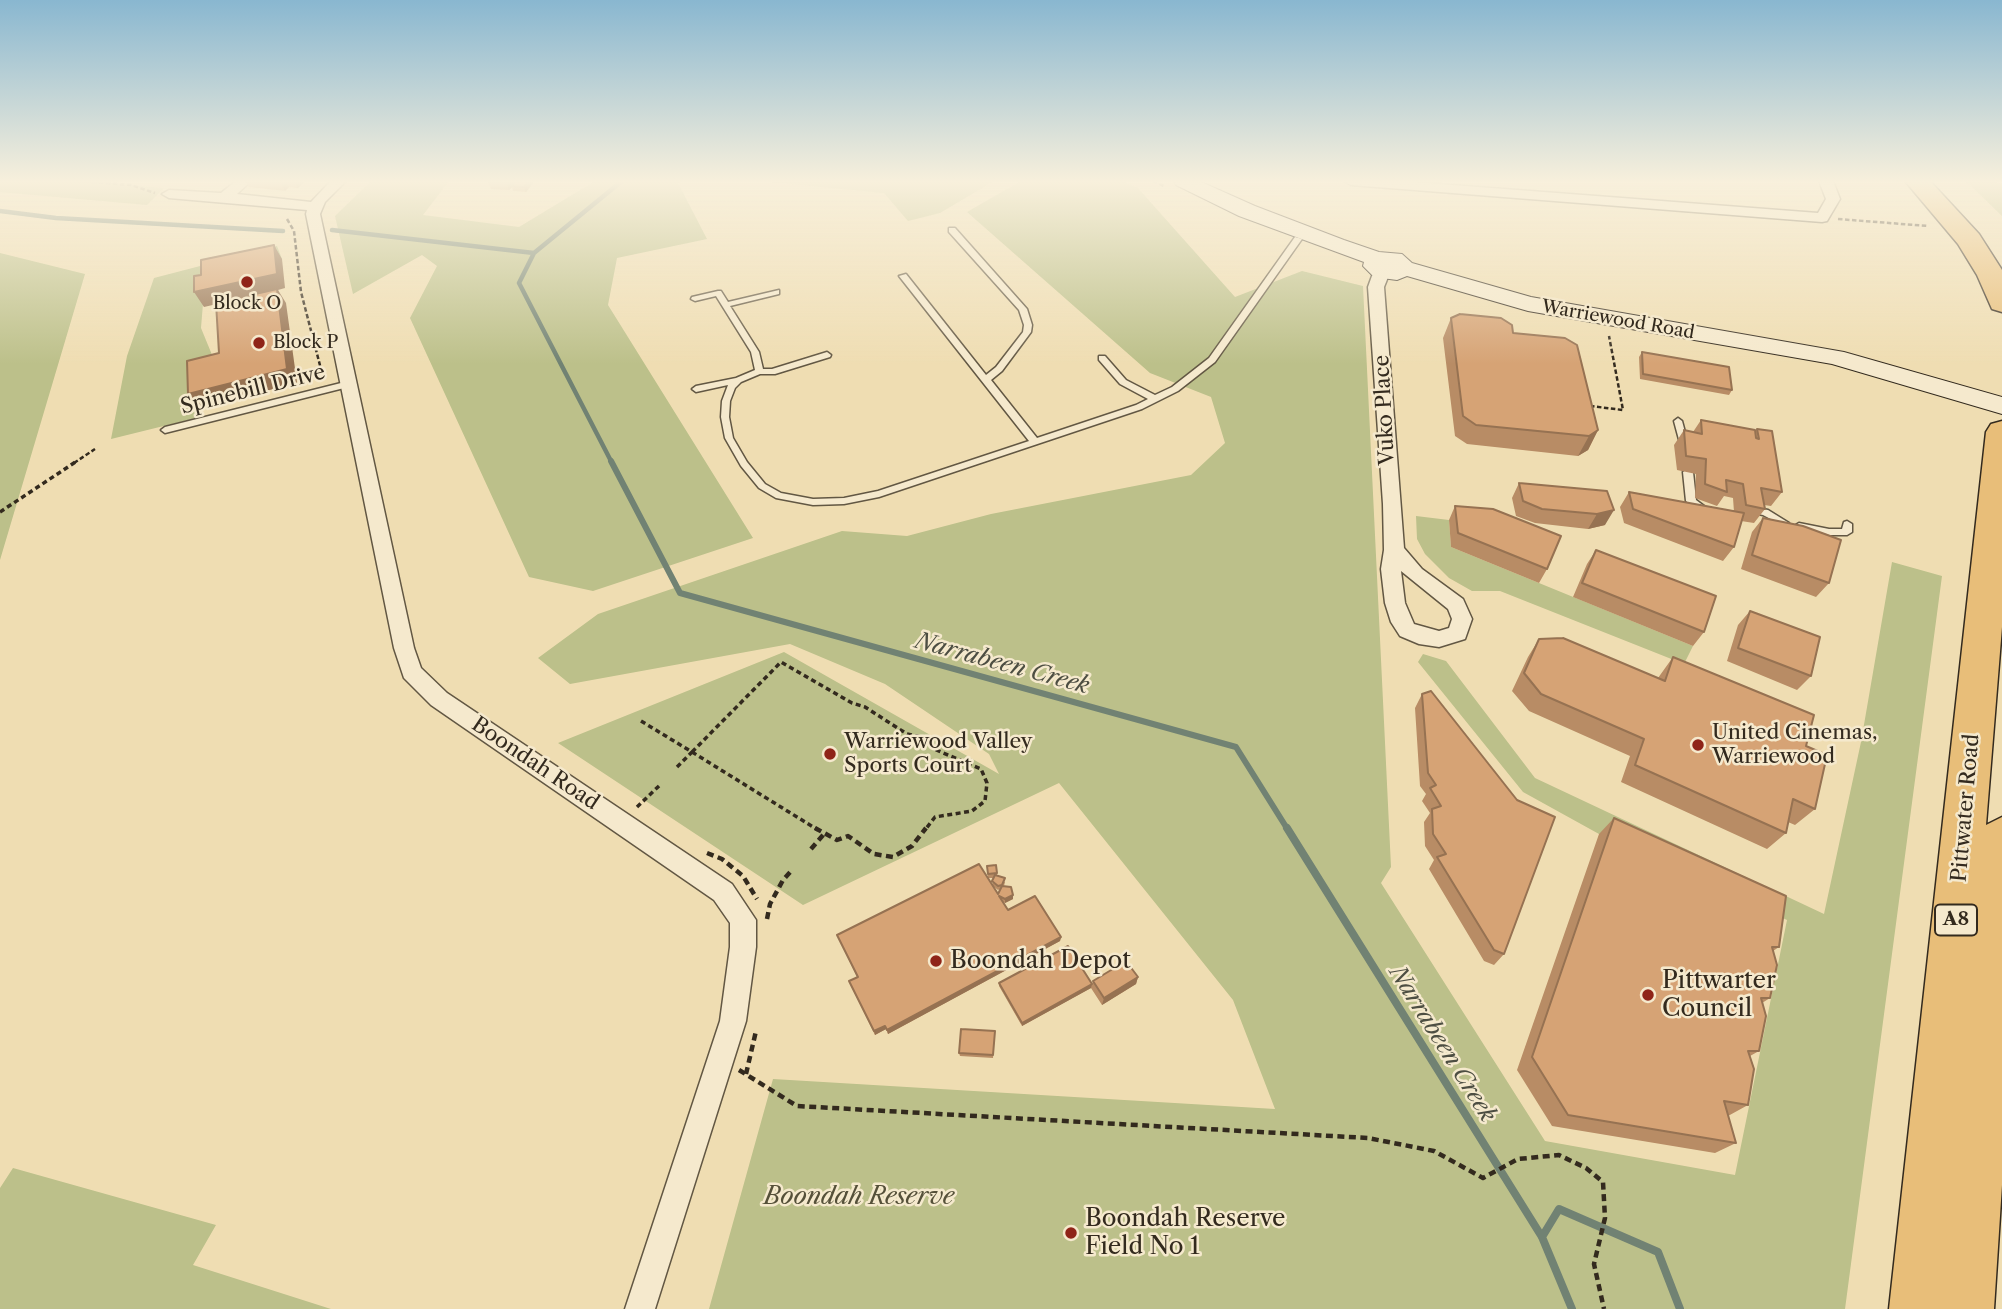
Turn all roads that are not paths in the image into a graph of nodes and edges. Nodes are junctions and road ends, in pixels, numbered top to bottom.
1 (319, 242) edge
2 (963, 242) edge
3 (1296, 242) edge
4 (1308, 242) edge
5 (1324, 242) edge
6 (1970, 242) edge
7 (1384, 266) junction
8 (903, 276) dead end
9 (776, 292) dead end
10 (695, 299) dead end
11 (2002, 303) edge
12 (726, 305) junction
13 (827, 355) dead end
14 (1102, 358) dead end
15 (1835, 358) junction
16 (759, 371) junction
17 (738, 380) junction
18 (986, 380) junction
19 (349, 384) junction
20 (696, 389) dead end
21 (2002, 396) edge
22 (1155, 399) junction
23 (2002, 406) edge
24 (1678, 421) dead end
25 (165, 430) dead end
26 (2002, 432) edge
27 (1035, 442) junction
28 (1685, 447) edge
29 (1688, 472) edge
30 (1719, 513) edge
31 (1752, 515) edge
32 (1847, 524) dead end
33 (1394, 550) junction
34 (2002, 836) edge
35 (640, 1309) edge
36 (1917, 1309) edge
37 (1966, 1309) edge

1 - 19 street, Boondah Road
2 - 18 lane
3 - 22 lane
4 - 7 street, Warriewood Road
5 - 7 street, Warriewood Road
6 - 11 highway
7 - 15 street, Warriewood Road
7 - 33 street, Vuko Place
8 - 18 lane
9 - 12 lane
10 - 12 lane
12 - 16 lane
13 - 16 lane
14 - 22 lane
15 - 21 street, Warriewood Road
15 - 23 street, Warriewood Road
16 - 17 lane
17 - 20 lane
17 - 27 lane
18 - 27 lane
19 - 25 lane, Spinebill Drive
19 - 35 street, Boondah Road
22 - 27 lane
24 - 28 lane
26 - 36 highway, Pittwater Road / A8
29 - 30 lane
31 - 32 lane
33 - 33 street, Vuko Place
34 - 37 highway, Pittwater Road / A8

